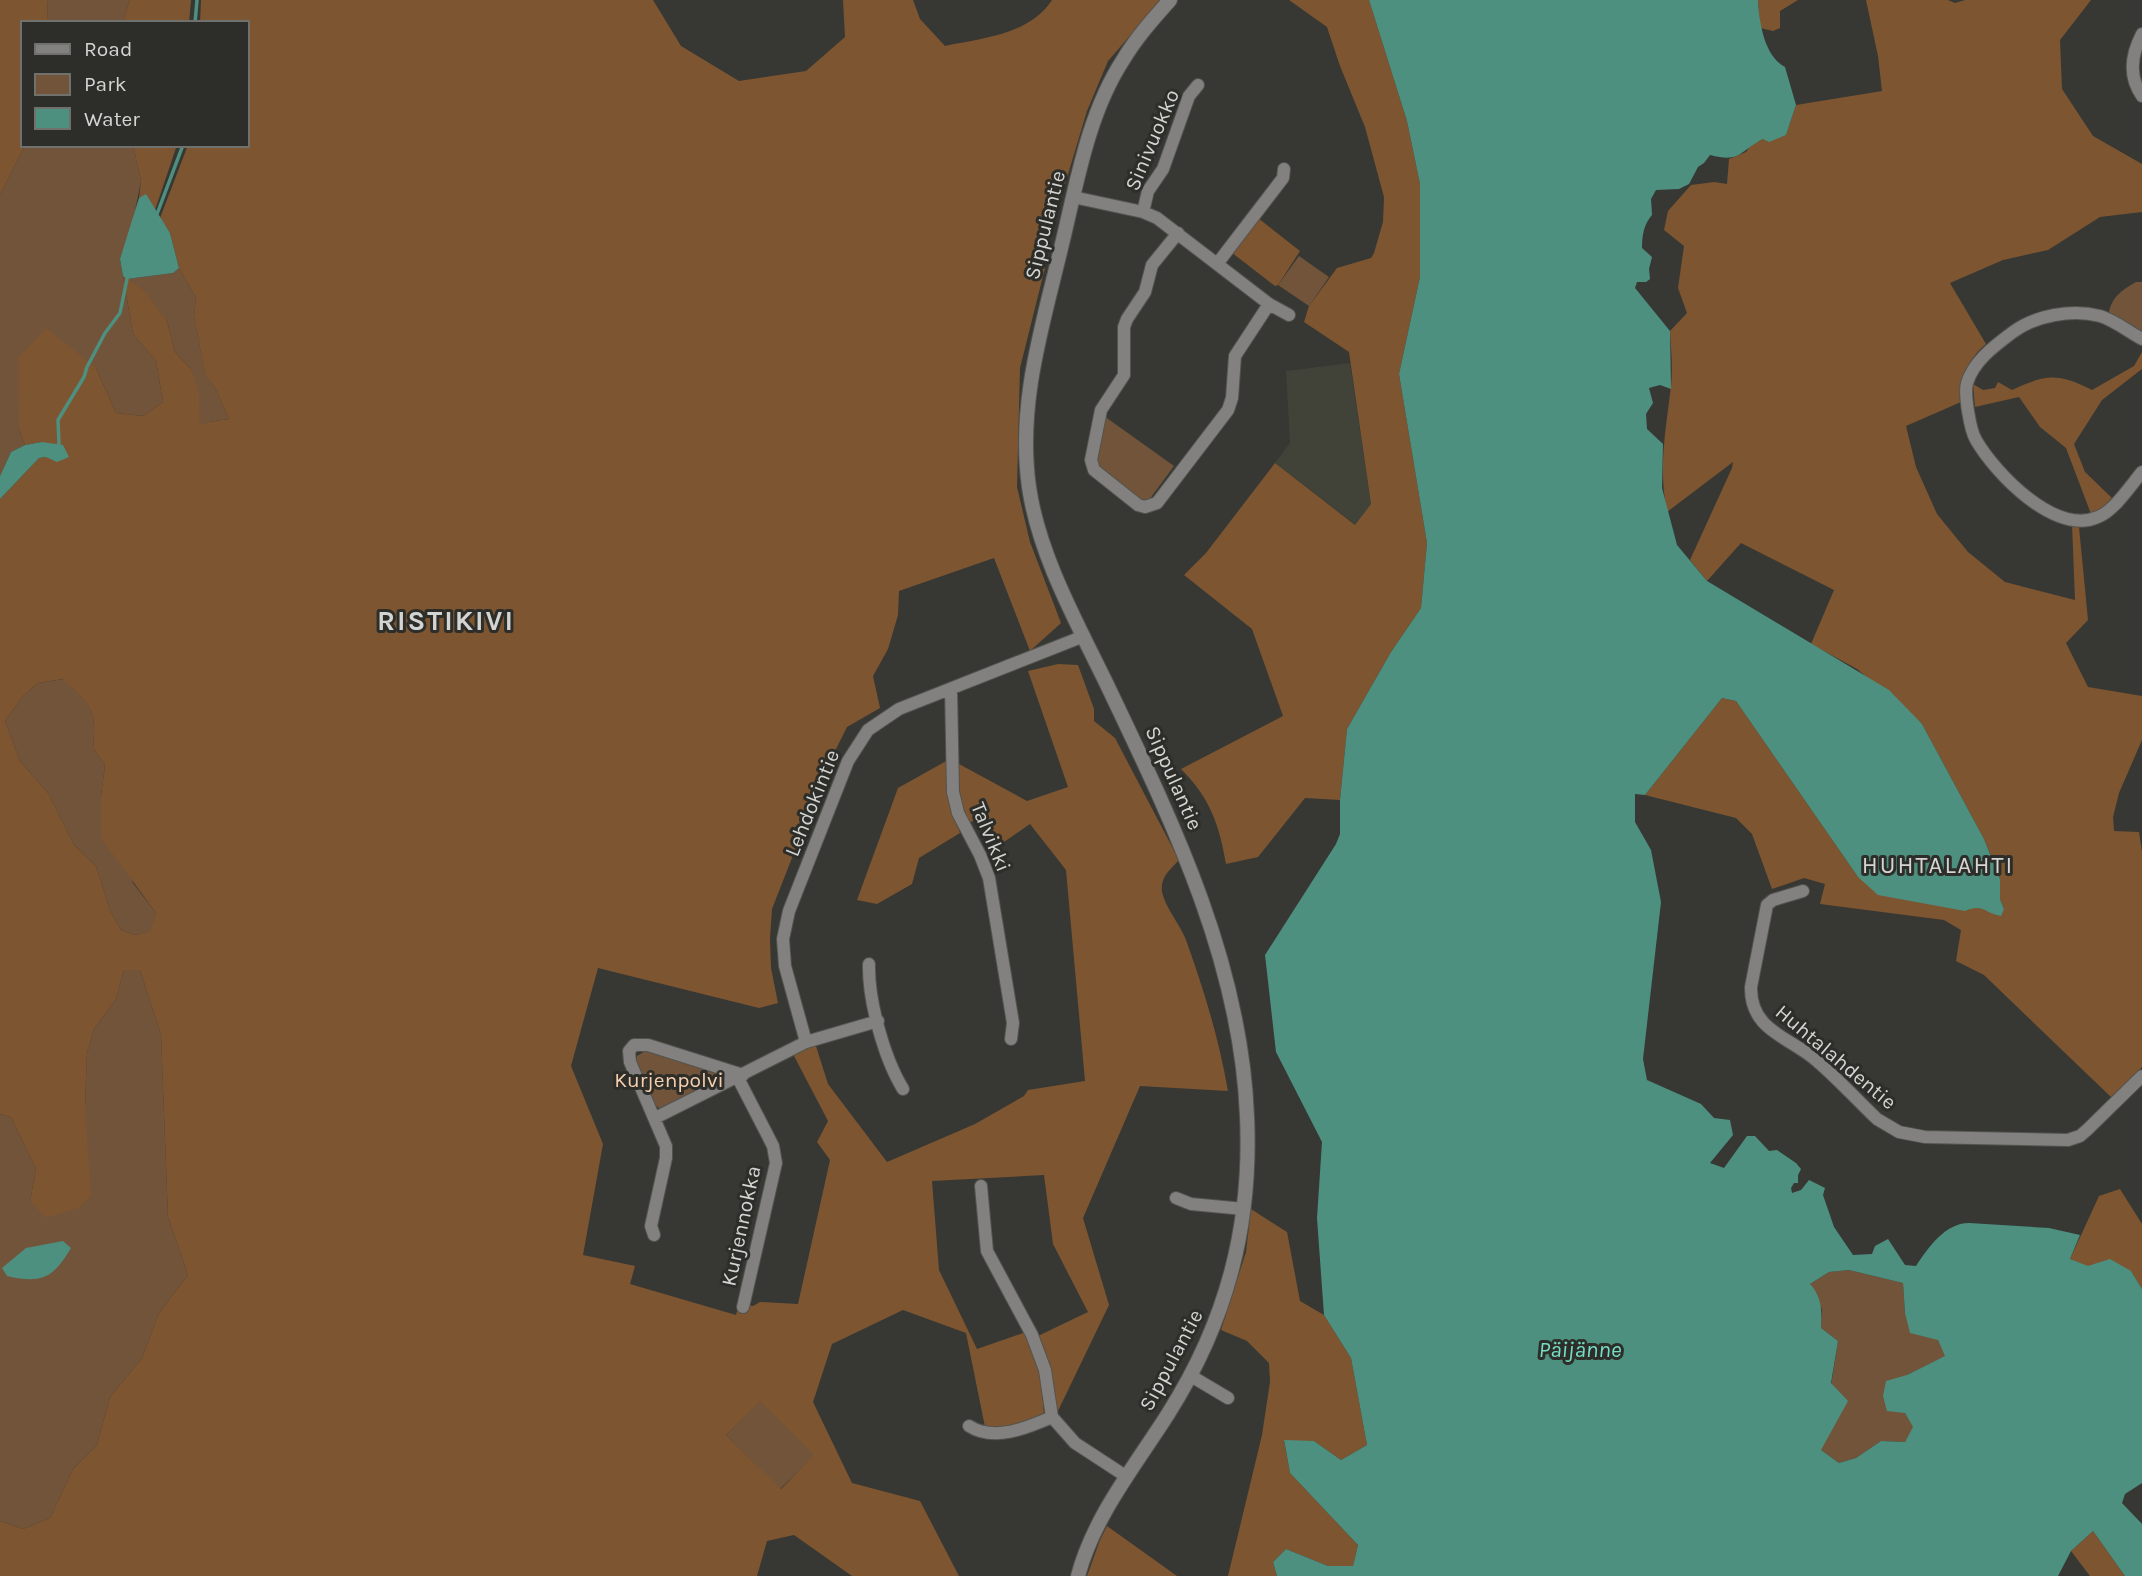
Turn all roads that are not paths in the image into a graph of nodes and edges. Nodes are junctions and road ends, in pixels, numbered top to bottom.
1 (1170, 0) edge
2 (2142, 34) edge
3 (1198, 85) dead end
4 (2142, 96) edge
5 (1284, 169) dead end
6 (1073, 197) junction
7 (1143, 212) junction
8 (1178, 233) junction
9 (1217, 264) junction
10 (1269, 304) junction
11 (1289, 315) dead end
12 (2142, 339) edge
13 (2142, 471) edge
14 (1084, 636) junction
15 (951, 689) junction
16 (1803, 891) dead end
17 (869, 964) dead end
18 (878, 1021) junction
19 (1011, 1039) dead end
20 (806, 1042) junction
21 (741, 1076) junction
22 (2142, 1076) edge
23 (903, 1089) dead end
24 (655, 1118) junction
25 (981, 1186) dead end
26 (1176, 1198) dead end
27 (1244, 1209) junction
28 (654, 1235) dead end
29 (743, 1307) dead end
30 (1191, 1376) junction
31 (1228, 1398) dead end
32 (1052, 1417) junction
33 (969, 1426) dead end
34 (1127, 1476) junction
35 (1078, 1576) edge

1 - 6 street, Sippulantie
2 - 4 street
3 - 7 street, Sinivuokko
5 - 9 street
6 - 7 street
6 - 14 street, Sippulantie
7 - 8 street
8 - 9 street
8 - 10 street
9 - 10 street
10 - 11 street
12 - 13 street
14 - 15 street, Lehdokintie
14 - 27 street, Sippulantie
15 - 19 street, Talvikki
15 - 20 street, Lehdokintie
16 - 22 street, Huhtalahdentie
17 - 18 street
18 - 20 street
18 - 23 street
20 - 21 street
21 - 24 street
21 - 24 street
21 - 29 street, Kurjennokka
24 - 28 street
25 - 32 street
26 - 27 street
27 - 30 street, Sippulantie
30 - 31 street
30 - 34 street, Sippulantie
32 - 33 street
32 - 34 street
34 - 35 street, Sippulantie

